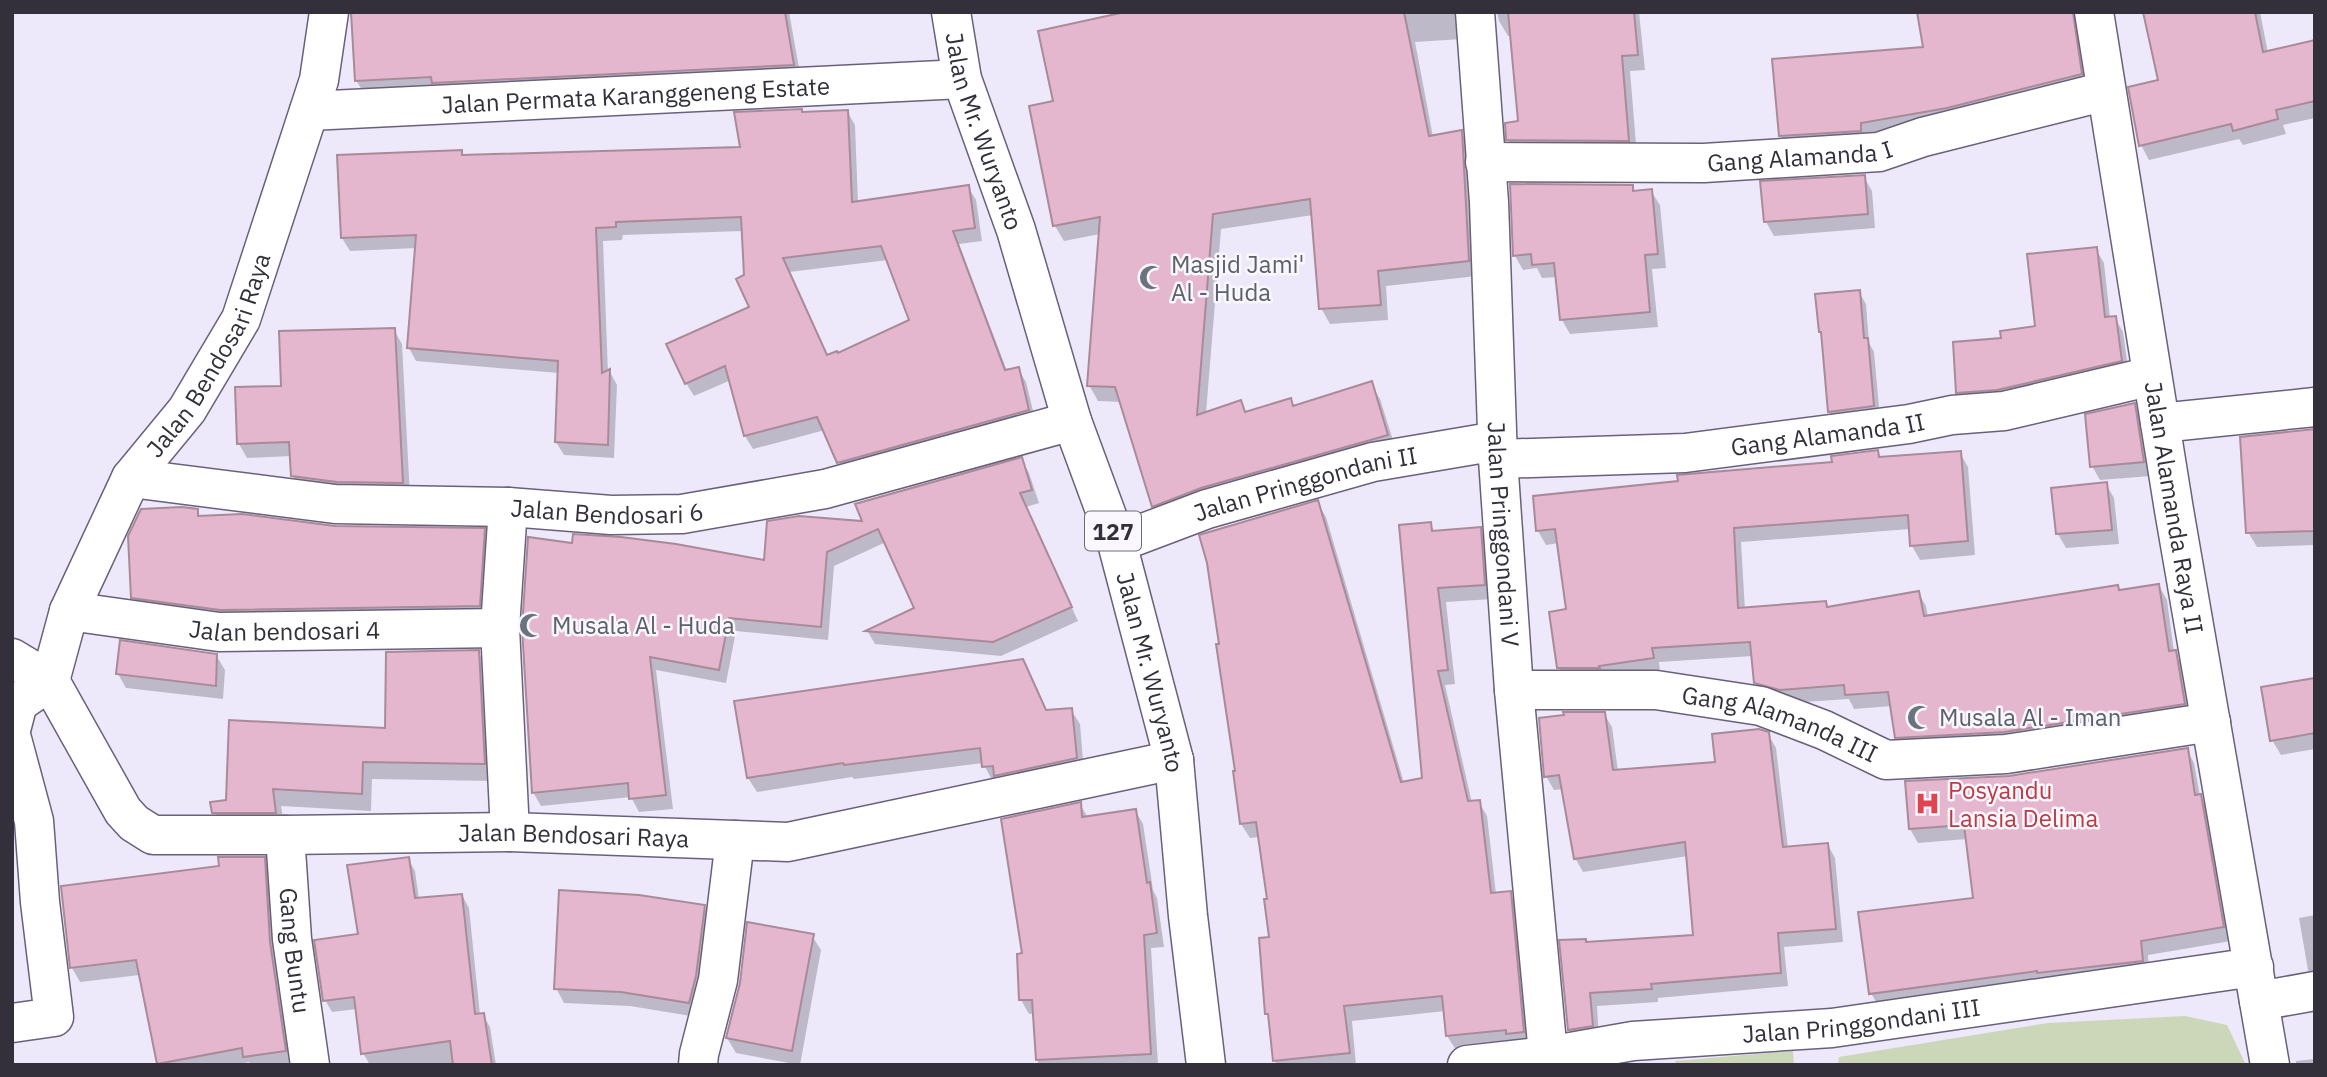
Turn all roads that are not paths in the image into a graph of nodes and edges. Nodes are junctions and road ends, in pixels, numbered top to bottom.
1 (329, 12) edge
2 (951, 12) edge
3 (1475, 12) edge
4 (2094, 12) edge
5 (962, 79) junction
6 (2106, 91) junction
7 (309, 111) junction
8 (1485, 162) junction
9 (2152, 376) junction
10 (2315, 407) edge
11 (1072, 422) junction
12 (2160, 423) junction
13 (1497, 450) junction
14 (131, 478) junction
15 (508, 507) junction
16 (1117, 543) junction
17 (69, 611) junction
18 (500, 628) junction
19 (12, 658) edge
20 (50, 681) junction
21 (1514, 691) junction
22 (2211, 722) junction
23 (12, 726) edge
24 (12, 739) edge
25 (1174, 760) junction
26 (510, 832) junction
27 (285, 835) junction
28 (735, 840) junction
29 (2257, 984) junction
30 (2315, 991) edge
31 (12, 1023) edge
32 (1548, 1060) edge
33 (310, 1065) edge
34 (698, 1065) edge
35 (1206, 1065) edge
36 (1467, 1065) edge
37 (2270, 1065) edge

1 - 7 street, Jalan Bendosari Raya
2 - 5 street, Jalan Mr. Wuryanto / 127
3 - 8 street, Jalan Pringgondani V
4 - 6 street, Jalan Alamanda Raya II
5 - 7 street, Jalan Permata Karanggeneng Estate
5 - 11 street, Jalan Mr. Wuryanto / 127
6 - 8 street, Gang Alamanda I
6 - 9 street, Jalan Alamanda Raya II
7 - 14 street, Jalan Bendosari Raya
8 - 13 street, Jalan Pringgondani V
9 - 12 street, Jalan Alamanda Raya II
9 - 13 street, Gang Alamanda II
10 - 12 street
11 - 15 street, Jalan Bendosari 6
11 - 16 street, Jalan Mr. Wuryanto / 127
12 - 22 street, Jalan Alamanda Raya II
13 - 16 street, Jalan Pringgondani II
13 - 21 street, Jalan Pringgondani V
14 - 15 street, Jalan Bendosari 6
14 - 17 street, Jalan Bendosari Raya
15 - 18 street
16 - 25 street, Jalan Mr. Wuryanto / 127
17 - 18 street, Jalan bendosari 4
17 - 20 street, Jalan Bendosari Raya
18 - 26 street
19 - 20 street, Jalan Bendosari Raya
20 - 23 street
20 - 27 street, Jalan Bendosari Raya
21 - 22 street, Gang Alamanda III
21 - 32 street, Jalan Pringgondani V
22 - 29 street, Jalan Alamanda Raya II
24 - 31 street
25 - 28 street, Jalan Bendosari Raya
25 - 35 street, Jalan Mr. Wuryanto / 127
26 - 27 street, Jalan Bendosari Raya
26 - 28 street, Jalan Bendosari Raya
27 - 33 street, Gang Buntu
28 - 34 street
29 - 30 street, Jalan Pringgondani III
29 - 32 street, Jalan Pringgondani III
29 - 37 street, Jalan Alamanda Raya II
32 - 36 street, Jalan Pringgondani III

